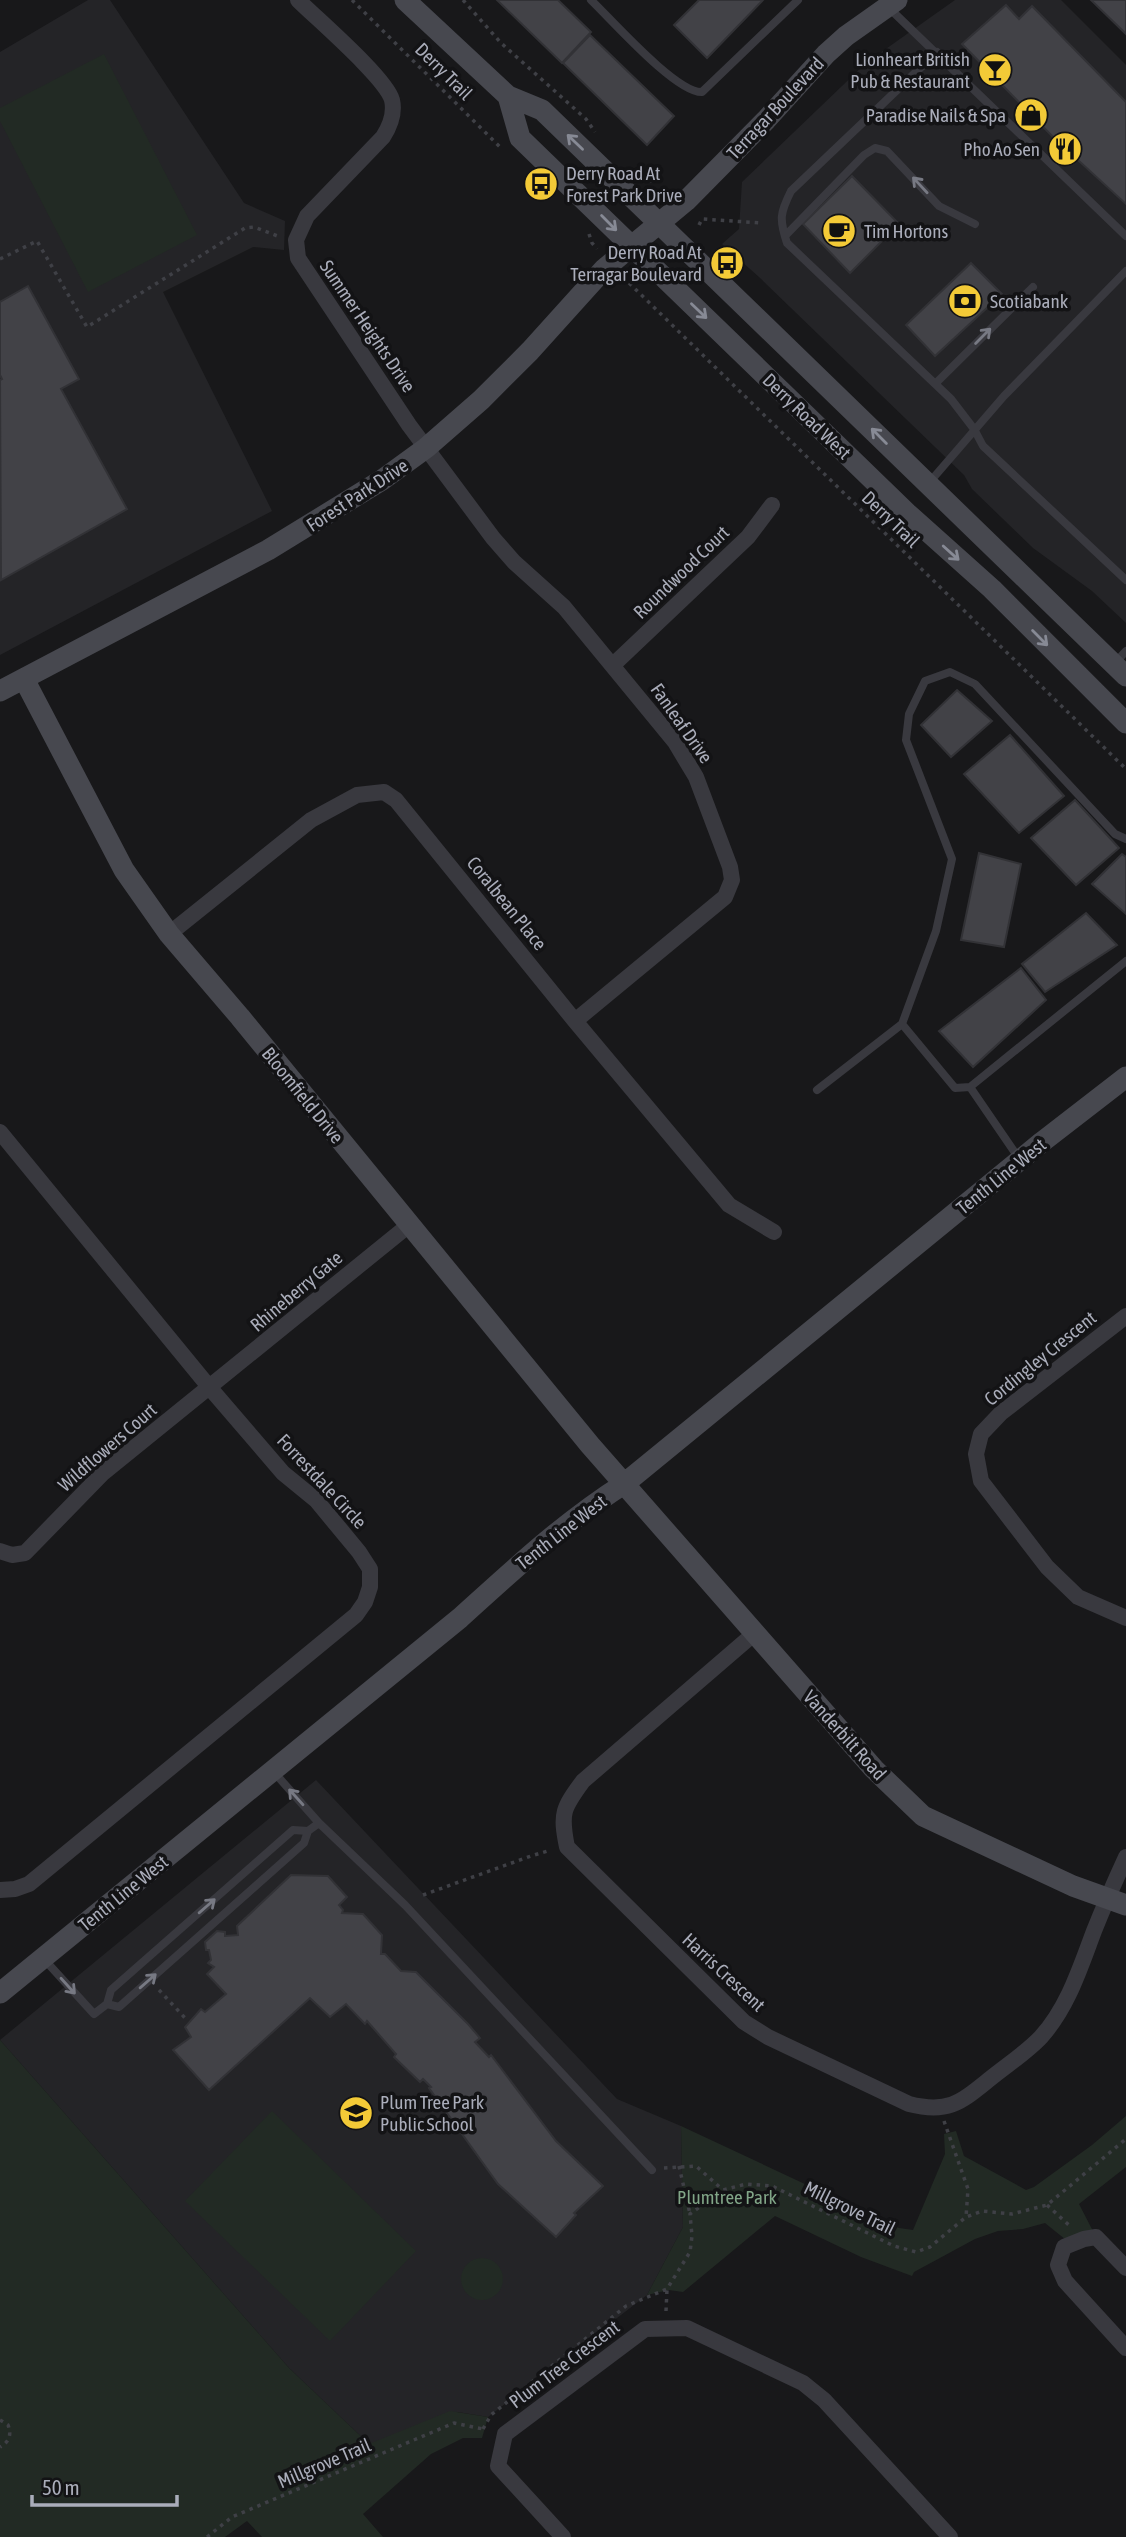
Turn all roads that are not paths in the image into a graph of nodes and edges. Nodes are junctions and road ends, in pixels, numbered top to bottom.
1 (298, 0) edge
2 (405, 0) edge
3 (591, 0) edge
4 (798, 0) edge
5 (889, 2) edge
6 (937, 52) junction
7 (508, 96) junction
8 (659, 223) junction
9 (975, 224) dead end
10 (785, 236) junction
11 (1126, 236) edge
12 (632, 246) junction
13 (1126, 271) edge
14 (1033, 287) dead end
15 (935, 384) junction
16 (974, 429) junction
17 (426, 448) junction
18 (928, 484) junction
19 (772, 505) dead end
20 (1126, 580) edge
21 (1122, 663) edge
22 (613, 665) junction
23 (24, 679) junction
24 (0, 691) edge
25 (1126, 723) edge
26 (1126, 839) edge
27 (169, 934) junction
28 (1126, 961) edge
29 (575, 1021) junction
30 (902, 1024) junction
31 (1126, 1077) edge
32 (970, 1087) junction
33 (817, 1090) dead end
34 (0, 1132) edge
35 (1020, 1161) junction
36 (409, 1225) junction
37 (774, 1232) dead end
38 (1126, 1316) edge
39 (209, 1388) junction
40 (624, 1484) junction
41 (0, 1551) edge
42 (1126, 1618) edge
43 (756, 1632) junction
44 (273, 1771) junction
45 (319, 1823) junction
46 (308, 1831) junction
47 (1126, 1857) edge
48 (0, 1890) edge
49 (1116, 1902) edge
50 (43, 1958) junction
51 (0, 1993) edge
52 (107, 2004) junction
53 (652, 2170) road end
54 (1126, 2267) edge
55 (1126, 2347) edge
56 (563, 2537) edge
57 (950, 2537) edge

1 - 17 street, Summer Heights Drive
2 - 7 street, Derry Road West
3 - 4 lane
5 - 6 lane
5 - 8 street, Terragar Boulevard
6 - 10 lane
6 - 11 lane
8 -> 7 street, Derry Road West
7 -> 12 street, Derry Road West
8 - 12 street, Forest Park Drive
18 -> 8 street, Derry Road West
9 -> 10 lane
10 - 15 lane
12 - 17 street, Forest Park Drive
12 -> 25 street, Derry Road West
13 - 16 lane
15 -> 14 lane
15 - 16 lane
16 - 18 lane
16 - 20 lane
17 - 22 street, Fanleaf Drive
17 - 23 street, Forest Park Drive
18 - 21 street, Derry Road West
19 - 22 street, Roundwood Court
22 - 29 street, Fanleaf Drive
23 - 24 street, Forest Park Drive
23 - 27 street, Bloomfield Drive
26 - 30 lane
27 - 29 street, Coralbean Place
27 - 36 street, Bloomfield Drive
28 - 32 lane
29 - 37 street, Coralbean Place
30 - 32 lane
30 - 33 lane
31 - 35 street, Tenth Line West
32 - 35 lane
34 - 39 street, Forrestdale Circle
35 - 40 street, Tenth Line West
36 - 39 street, Rhineberry Gate
36 - 40 street, Bloomfield Drive
38 - 42 street, Cordingley Crescent
39 - 41 street, Wildflowers Court
39 - 48 street, Forrestdale Circle
40 - 43 street, Vanderbilt Road
40 - 44 street, Tenth Line West
43 - 49 street, Vanderbilt Road
43 - 49 street, Harris Crescent
45 -> 44 lane
44 - 50 street, Tenth Line West
45 - 46 lane
45 - 53 lane
52 -> 46 lane
52 -> 46 lane
47 - 49 street
50 - 51 street, Tenth Line West
50 -> 52 lane
54 - 55 street
56 - 57 street, Plum Tree Crescent

